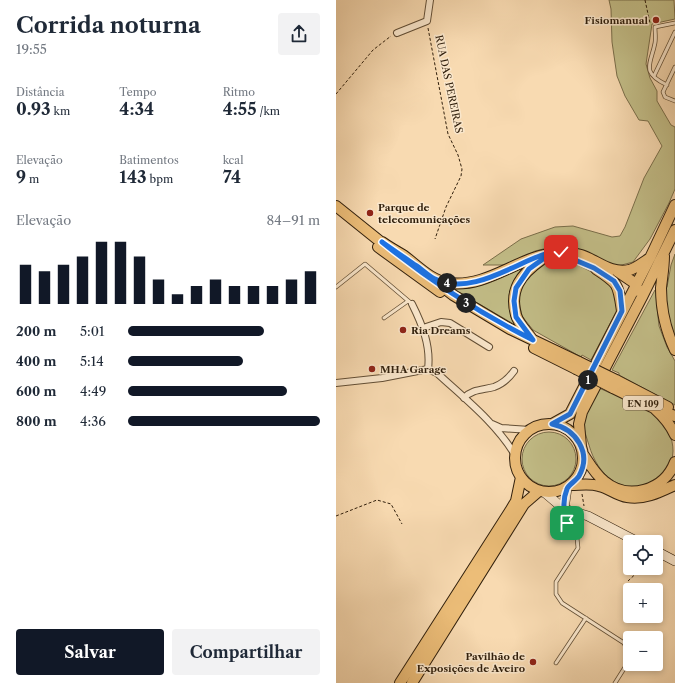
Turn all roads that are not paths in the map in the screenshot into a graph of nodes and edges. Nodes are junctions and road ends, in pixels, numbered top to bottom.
1 (430, 0) edge
2 (675, 23) edge
3 (675, 32) edge
4 (397, 33) road end
5 (675, 67) edge
6 (654, 76) junction
7 (667, 85) junction
8 (675, 101) edge
9 (675, 204) edge
10 (336, 206) edge
11 (336, 213) edge
12 (675, 230) edge
13 (382, 242) junction
14 (665, 252) junction
15 (650, 258) junction
16 (617, 271) junction
17 (636, 284) junction
18 (336, 287) edge
19 (410, 302) junction
20 (635, 308) junction
21 (622, 311) junction
22 (384, 318) dead end
23 (423, 328) junction
24 (533, 340) junction
25 (489, 347) dead end
26 (675, 350) edge
27 (577, 365) junction
28 (428, 369) junction
29 (514, 371) dead end
30 (336, 382) edge
31 (615, 384) junction
32 (464, 398) junction
33 (652, 407) junction
34 (675, 410) edge
35 (675, 416) edge
36 (491, 424) junction
37 (552, 424) junction
38 (530, 430) junction
39 (675, 435) edge
40 (582, 450) junction
41 (515, 455) junction
42 (675, 462) edge
43 (521, 477) junction
44 (675, 485) edge
45 (569, 487) junction
46 (542, 492) junction
47 (564, 509) junction
48 (625, 535) edge
49 (663, 555) edge
50 (675, 561) edge
51 (586, 618) junction
52 (556, 663) dead end
53 (400, 683) edge
54 (412, 683) edge
55 (615, 683) edge

1 - 4 street
2 - 6 lane
3 - 6 lane
5 - 7 lane
6 - 7 lane
7 - 8 lane
9 - 15 main road
10 - 13 main road, EN 109
11 - 27 main road, EN 109
12 - 14 main road
13 - 16 main road
13 - 24 main road, EN 109
14 - 20 main road
14 - 26 main road
15 - 16 main road
15 - 17 main road
16 - 17 main road
17 - 20 main road
17 - 21 main road
18 - 19 lane
19 - 22 lane
19 - 23 street
20 - 40 main road
21 - 24 main road
21 - 37 main road
23 - 25 street
23 - 28 street
24 - 27 main road, EN 109
27 - 31 main road, EN 109, bridge
28 - 30 street
28 - 32 street
29 - 32 street
31 - 33 main road, EN 109
31 - 34 main road, EN 109
32 - 36 street
33 - 35 main road, EN 109
33 - 39 main road
36 - 38 street
36 - 41 street
37 - 38 main road
37 - 40 main road
38 - 41 main road
40 - 42 main road
40 - 45 main road
41 - 43 main road
43 - 46 main road
43 - 53 main road
44 - 45 main road
45 - 46 main road
45 - 47 street
46 - 47 street
46 - 54 main road
47 - 48 street
47 - 51 lane
49 - 50 street
51 - 52 lane
51 - 55 lane

